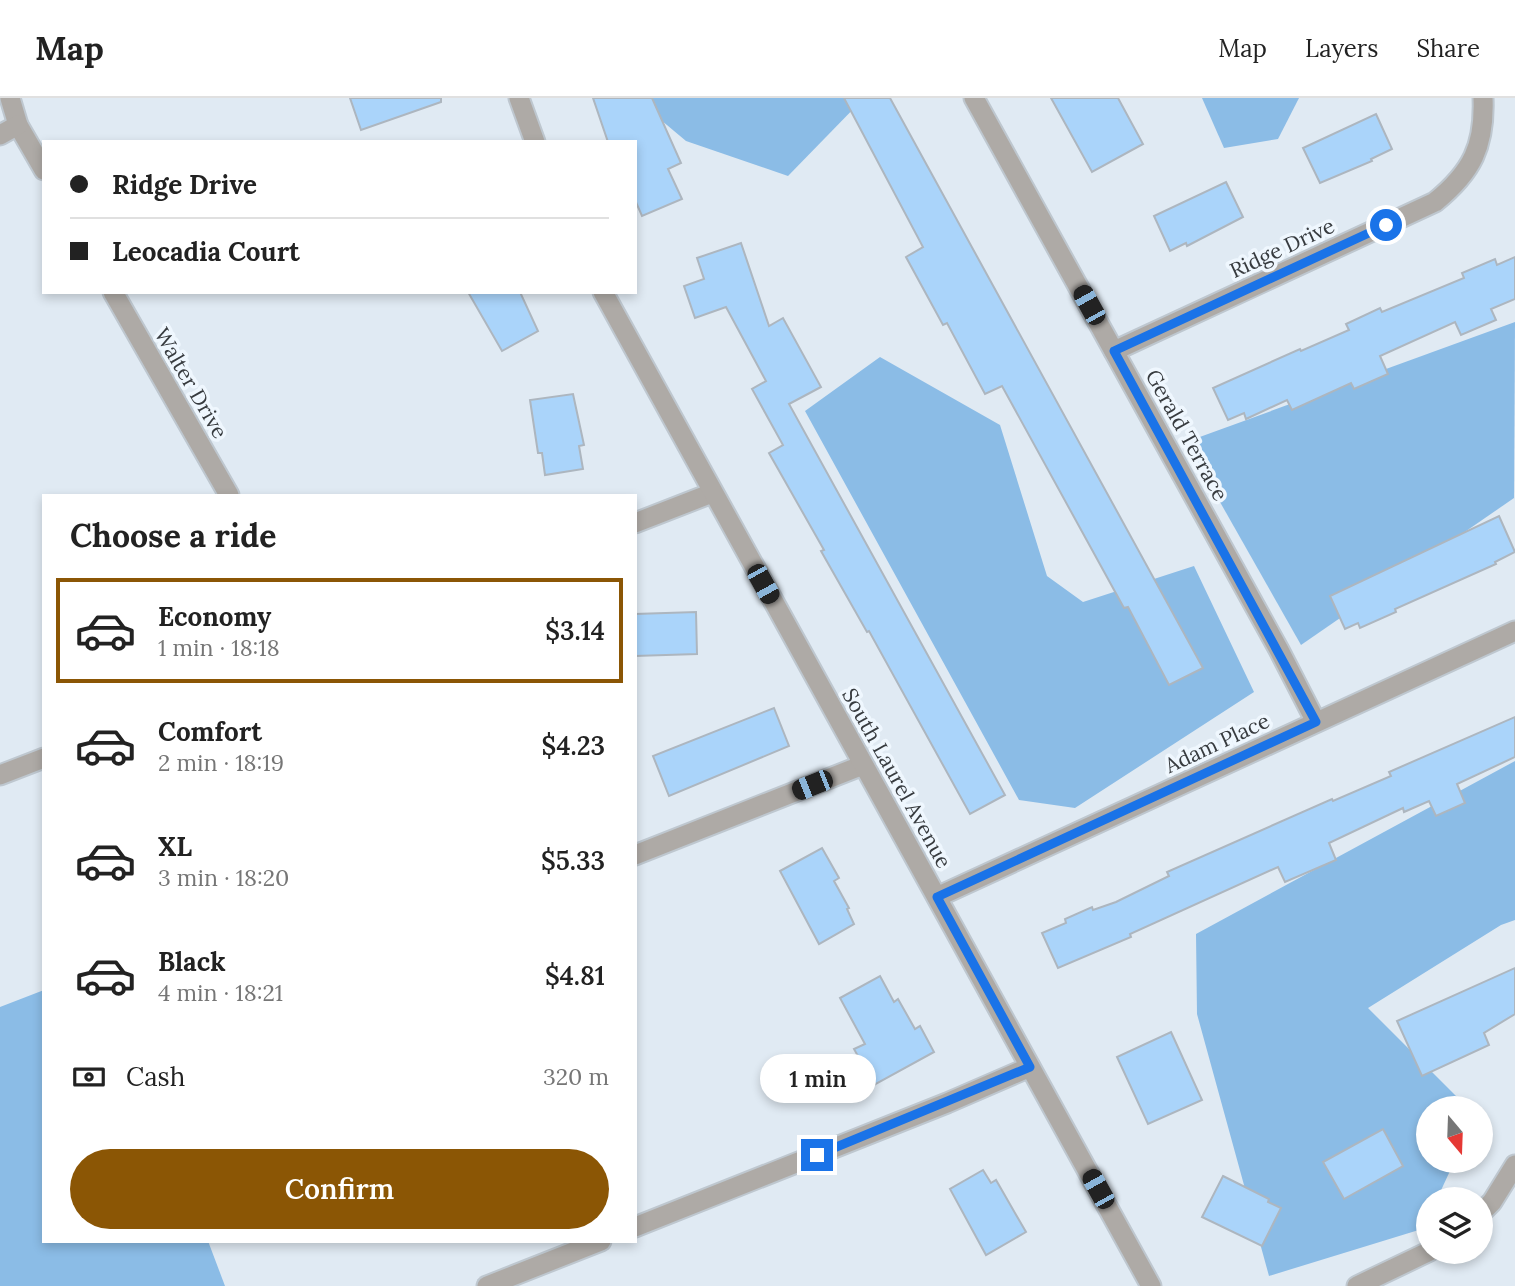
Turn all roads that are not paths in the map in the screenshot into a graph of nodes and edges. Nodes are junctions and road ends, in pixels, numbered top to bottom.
1 (10, 98) edge
2 (519, 98) edge
3 (974, 98) edge
4 (1483, 98) edge
5 (18, 125) junction
6 (0, 135) edge
7 (534, 140) edge
8 (42, 167) edge
9 (114, 294) edge
10 (604, 294) edge
11 (1114, 351) junction
12 (712, 493) junction
13 (228, 494) edge
14 (637, 522) edge
15 (1515, 631) edge
16 (1316, 722) junction
17 (42, 759) edge
18 (863, 765) junction
19 (0, 775) edge
20 (637, 854) edge
21 (937, 897) junction
22 (1030, 1067) junction
23 (1515, 1165) edge
24 (1493, 1200) edge
25 (637, 1226) edge
26 (596, 1243) edge
27 (1416, 1258) edge
28 (487, 1286) edge
29 (1152, 1286) edge
30 (1357, 1286) edge

1 - 5 street
2 - 7 street
3 - 11 street, Gerald Terrace
4 - 11 street, Ridge Drive
5 - 6 street
5 - 8 street
9 - 13 street, Walter Drive
10 - 12 street, South Laurel Avenue
11 - 16 street, Gerald Terrace
12 - 14 street
12 - 18 street, South Laurel Avenue
15 - 16 street, Adam Place
16 - 21 street, Adam Place
17 - 19 street
18 - 20 street
18 - 21 street, South Laurel Avenue
21 - 22 street, South Laurel Avenue
22 - 25 street
22 - 29 street, South Laurel Avenue
23 - 24 street
26 - 28 street
27 - 30 street

